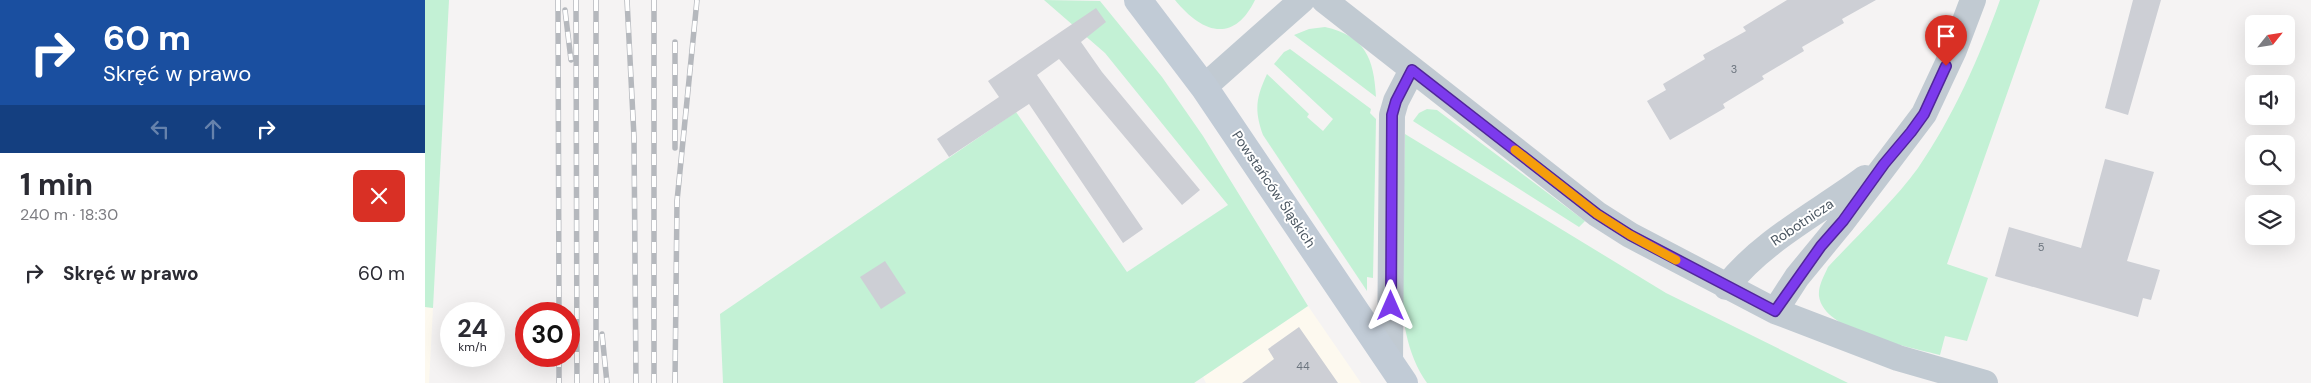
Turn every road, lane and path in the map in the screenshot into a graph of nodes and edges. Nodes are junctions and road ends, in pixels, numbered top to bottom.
1 (1138, 0) edge
2 (1302, 0) edge
3 (1324, 0) edge
4 (1973, 0) edge
5 (1412, 70) junction
6 (1204, 87) junction
7 (1884, 164) junction
8 (1726, 287) junction
9 (1775, 311) junction
10 (1397, 373) edge
11 (1985, 383) edge

1 - 6 main road, Powstańców Śląskich
2 - 6 street
3 - 5 street
4 - 7 street, Robotnicza
5 - 8 street
5 - 10 street
6 - 10 main road, Powstańców Śląskich
7 - 8 street, Robotnicza
7 - 9 street, Robotnicza
8 - 9 street
9 - 11 street

